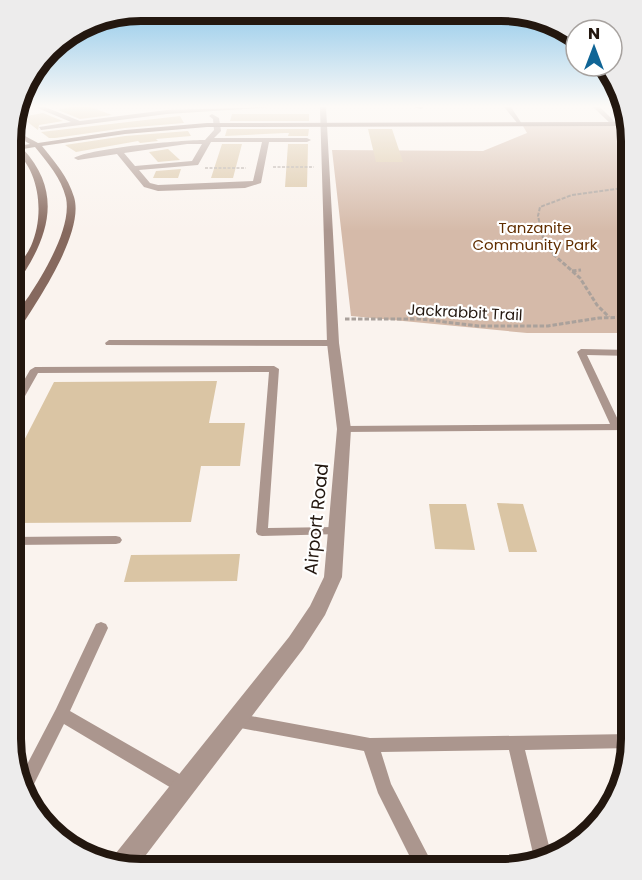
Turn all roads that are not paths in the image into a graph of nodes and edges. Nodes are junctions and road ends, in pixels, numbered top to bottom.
1 (39, 148) edge
2 (141, 148) edge
3 (204, 148) edge
4 (264, 148) edge
5 (324, 148) edge
6 (119, 151) junction
7 (21, 156) edge
8 (78, 158) dead end
9 (136, 168) junction
10 (21, 270) edge
11 (21, 317) edge
12 (109, 343) dead end
13 (333, 343) junction
14 (621, 353) edge
15 (21, 394) edge
16 (616, 427) junction
17 (621, 427) edge
18 (344, 429) junction
19 (336, 531) junction
20 (116, 540) dead end
21 (21, 541) edge
22 (101, 628) dead end
23 (61, 714) junction
24 (235, 720) junction
25 (621, 741) edge
26 (515, 743) junction
27 (370, 746) junction
28 (28, 779) edge
29 (184, 786) junction
30 (541, 852) edge
31 (128, 858) edge
32 (421, 859) edge

1 - 11 main road
2 - 6 street
3 - 9 street
4 - 9 street
5 - 13 street, Airport Road
6 - 8 street
6 - 9 street
7 - 10 main road
12 - 13 lane
13 - 18 street, Airport Road
14 - 16 lane
15 - 19 lane
16 - 17 lane
16 - 18 lane
18 - 19 street, Airport Road
19 - 24 street, Airport Road
20 - 21 lane
22 - 23 lane
23 - 28 lane
23 - 29 lane
24 - 27 lane
24 - 29 street, Airport Road
25 - 26 lane
26 - 27 lane
26 - 30 lane
27 - 32 lane
29 - 31 street, Airport Road

